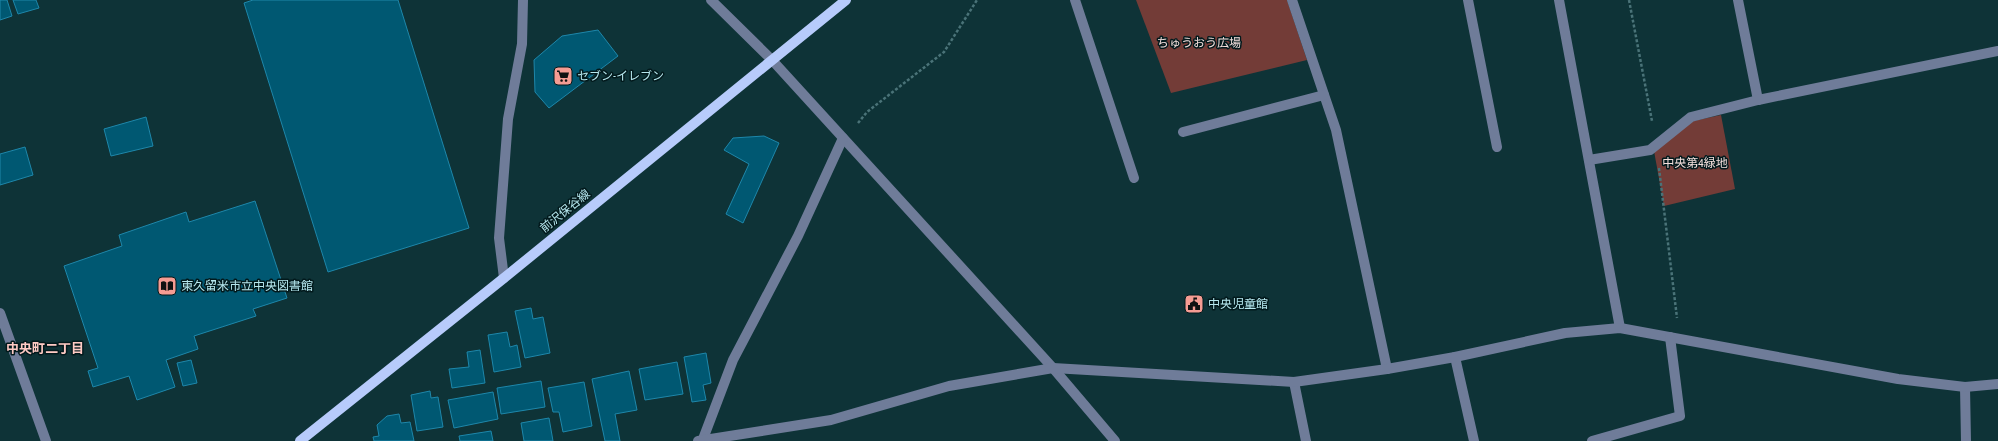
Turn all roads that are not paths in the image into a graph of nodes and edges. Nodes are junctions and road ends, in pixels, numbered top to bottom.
1 (523, 0) edge
2 (711, 0) edge
3 (846, 0) edge
4 (1076, 0) edge
5 (1292, 0) edge
6 (1468, 0) edge
7 (1559, 0) edge
8 (1738, 0) edge
9 (1998, 51) edge
10 (772, 60) junction
11 (1324, 95) junction
12 (1758, 100) junction
13 (1183, 132) dead end
14 (843, 138) junction
15 (1498, 147) dead end
16 (1589, 160) junction
17 (1134, 178) dead end
18 (504, 278) junction
19 (0, 313) edge
20 (1620, 328) junction
21 (1670, 337) junction
22 (1455, 358) junction
23 (1053, 368) junction
24 (1387, 369) junction
25 (1294, 382) junction
26 (1998, 384) edge
27 (1965, 387) junction
28 (701, 440) edge
29 (46, 441) edge
30 (300, 441) edge
31 (1115, 441) edge
32 (1306, 441) edge
33 (1474, 441) edge
34 (1592, 441) edge
35 (1966, 441) edge

1 - 18 street
2 - 10 street
3 - 10 main road, 前沢保谷線
4 - 17 street
5 - 11 street
6 - 15 street
7 - 16 street
8 - 12 street
9 - 12 street
10 - 14 street
10 - 18 main road, 前沢保谷線
11 - 13 street
11 - 24 street
12 - 16 street
14 - 23 street
14 - 28 street
16 - 20 street
18 - 30 main road, 前沢保谷線
19 - 29 street
20 - 21 street
20 - 22 street
21 - 27 street
21 - 34 street
22 - 24 street
22 - 33 street
23 - 25 street
23 - 28 street
23 - 31 street
24 - 25 street
25 - 32 street
26 - 27 street
27 - 35 street

